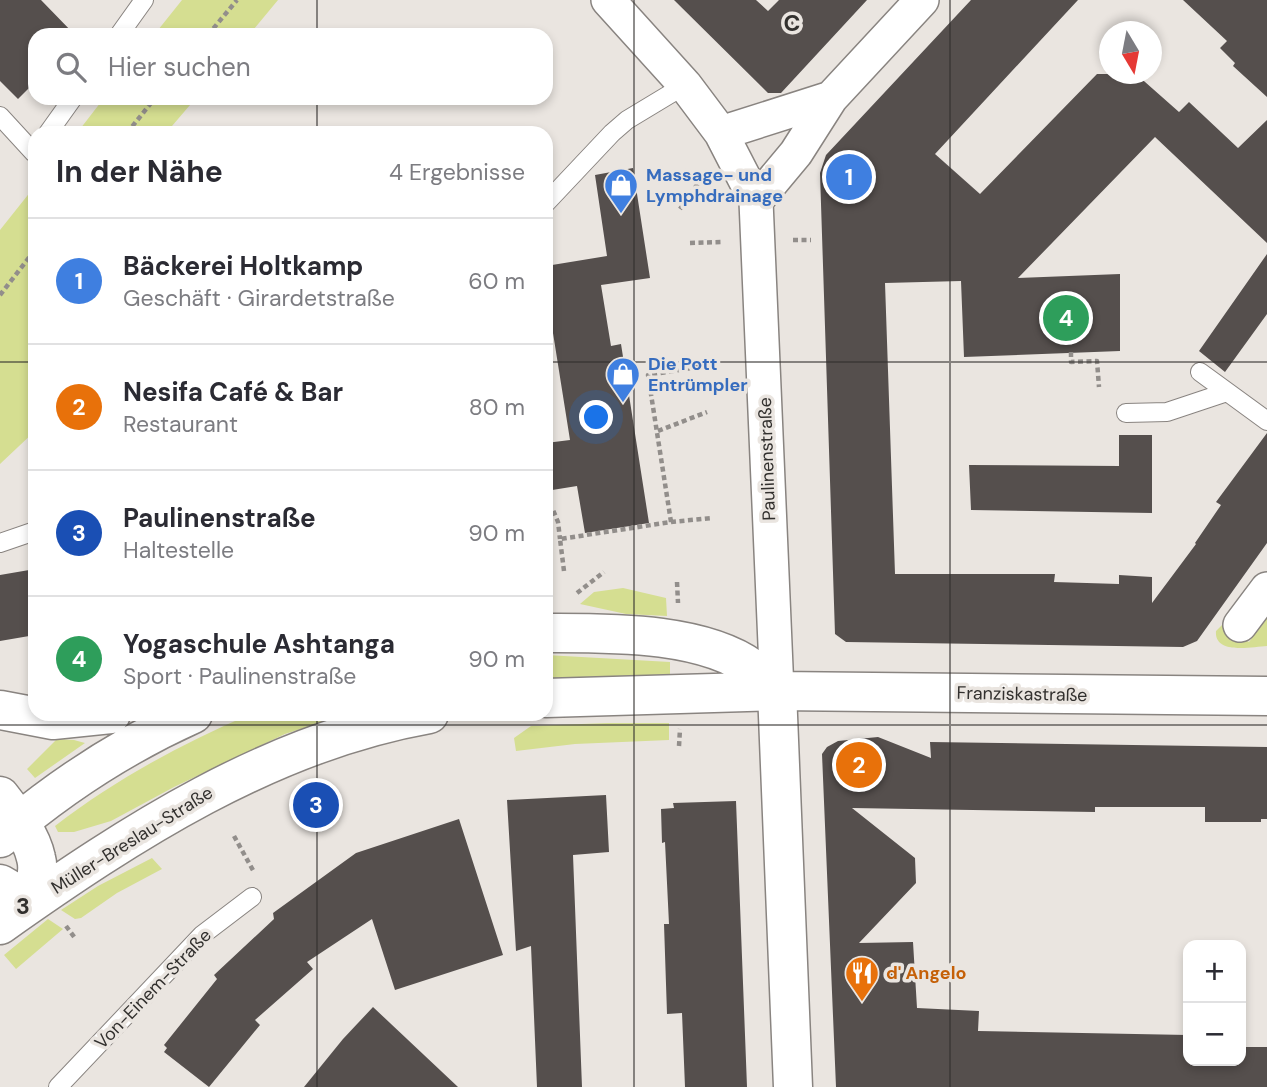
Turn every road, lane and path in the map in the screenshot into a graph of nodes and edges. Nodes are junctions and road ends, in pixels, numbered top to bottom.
1 (144, 0) edge
2 (237, 0) edge
3 (608, 0) edge
4 (922, 0) edge
5 (124, 28) edge
6 (214, 28) edge
7 (685, 85) junction
8 (831, 98) junction
9 (68, 105) edge
10 (149, 105) edge
11 (0, 116) edge
12 (53, 126) edge
13 (133, 126) edge
14 (722, 133) junction
15 (28, 146) edge
16 (553, 195) edge
17 (756, 201) junction
18 (788, 240) dead end
19 (811, 240) dead end
20 (723, 242) dead end
21 (690, 243) dead end
22 (28, 259) edge
23 (0, 295) edge
24 (1071, 352) dead end
25 (704, 366) dead end
26 (1200, 372) dead end
27 (1099, 387) dead end
28 (1227, 392) junction
29 (707, 412) dead end
30 (1126, 413) dead end
31 (1267, 421) edge
32 (658, 431) junction
33 (553, 510) edge
34 (712, 518) dead end
35 (671, 522) junction
36 (28, 533) edge
37 (561, 539) junction
38 (0, 543) edge
39 (564, 570) dead end
40 (677, 582) dead end
41 (1267, 589) edge
42 (678, 614) dead end
43 (1240, 625) dead end
44 (553, 633) edge
45 (777, 691) junction
46 (1267, 696) edge
47 (553, 698) edge
48 (0, 710) edge
49 (28, 715) edge
50 (177, 721) edge
51 (387, 721) edge
52 (6, 818) edge
53 (16, 893) edge
54 (252, 897) dead end
55 (0, 925) edge
56 (58, 1087) edge
57 (793, 1087) edge

1 - 5 lane
2 - 6 path
3 - 7 street, Paulinenstraße
4 - 8 street
7 - 14 street, Paulinenstraße
7 - 16 lane
8 - 14 street
8 - 17 street
9 - 12 lane
10 - 13 path
11 - 15 lane
14 - 17 street, Paulinenstraße
17 - 45 street, Paulinenstraße
18 - 19 path
20 - 21 path
22 - 23 path
24 - 27 path
25 - 32 path
26 - 28 lane
28 - 30 lane
28 - 31 lane
29 - 32 path
32 - 35 path
33 - 37 path
34 - 35 path
35 - 37 path
36 - 38 lane
37 - 39 path
40 - 42 path
41 - 43 street
44 - 45 main road
45 - 46 main road, Franziskastraße
45 - 47 main road
45 - 57 main road, Paulinenstraße
48 - 49 main road
50 - 52 main road
51 - 53 main road, Müller-Breslau-Straße
52 - 53 main road
53 - 55 main road, Müller-Breslau-Straße
54 - 56 lane, Von-Einem-Straße

